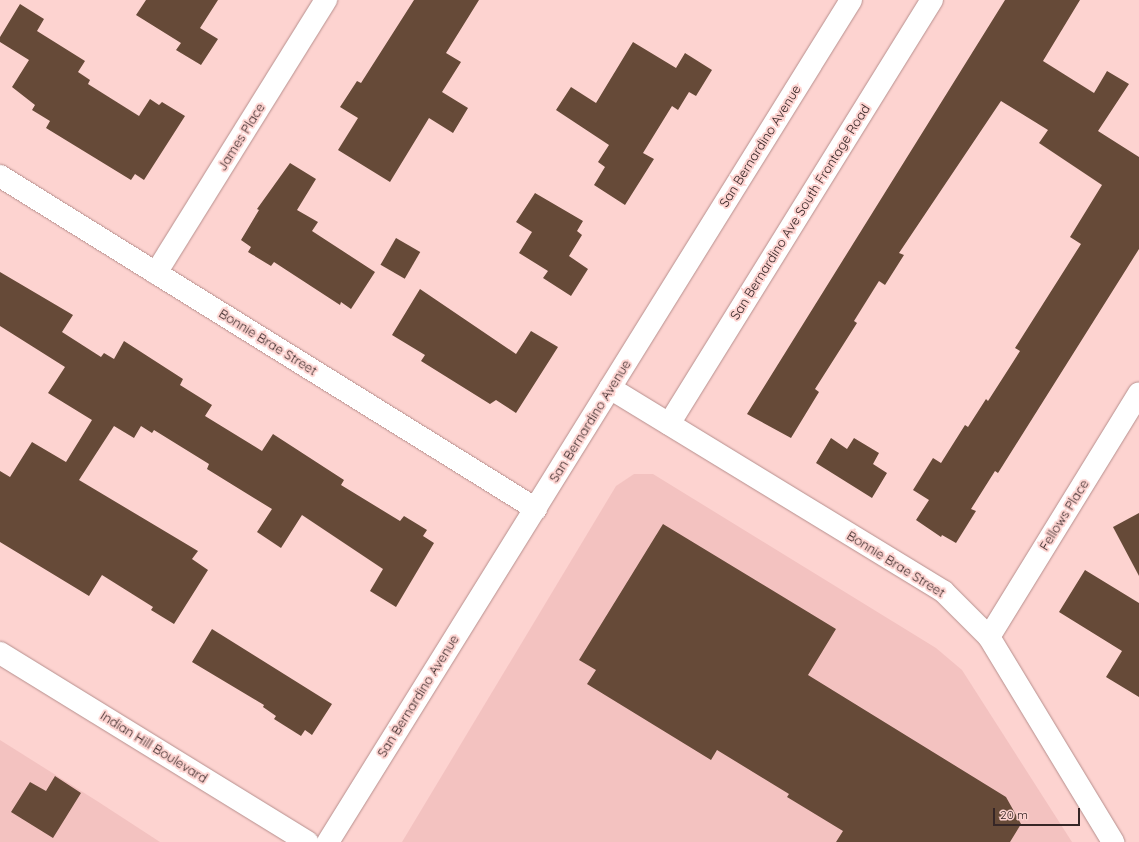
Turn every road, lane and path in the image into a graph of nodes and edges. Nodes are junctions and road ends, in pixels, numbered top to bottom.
1 (326, 0) edge
2 (850, 0) edge
3 (932, 0) edge
4 (0, 176) edge
5 (156, 273) junction
6 (610, 388) junction
7 (1139, 393) edge
8 (669, 424) junction
9 (536, 509) junction
10 (989, 637) junction
11 (0, 653) edge
12 (307, 842) edge
13 (328, 842) edge
14 (1113, 842) edge

1 - 5 street, James Place
2 - 6 street, San Bernardino Avenue
3 - 8 street, San Bernardino Ave South Frontage Road
4 - 5 street, Bonnie Brae Street
5 - 9 street, Bonnie Brae Street
6 - 8 street, Bonnie Brae Street
6 - 9 street, San Bernardino Avenue
7 - 10 street, Fellows Place
8 - 10 street, Bonnie Brae Street
9 - 13 street, San Bernardino Avenue
10 - 14 street, Bonnie Brae Street
11 - 12 street, Indian Hill Boulevard

